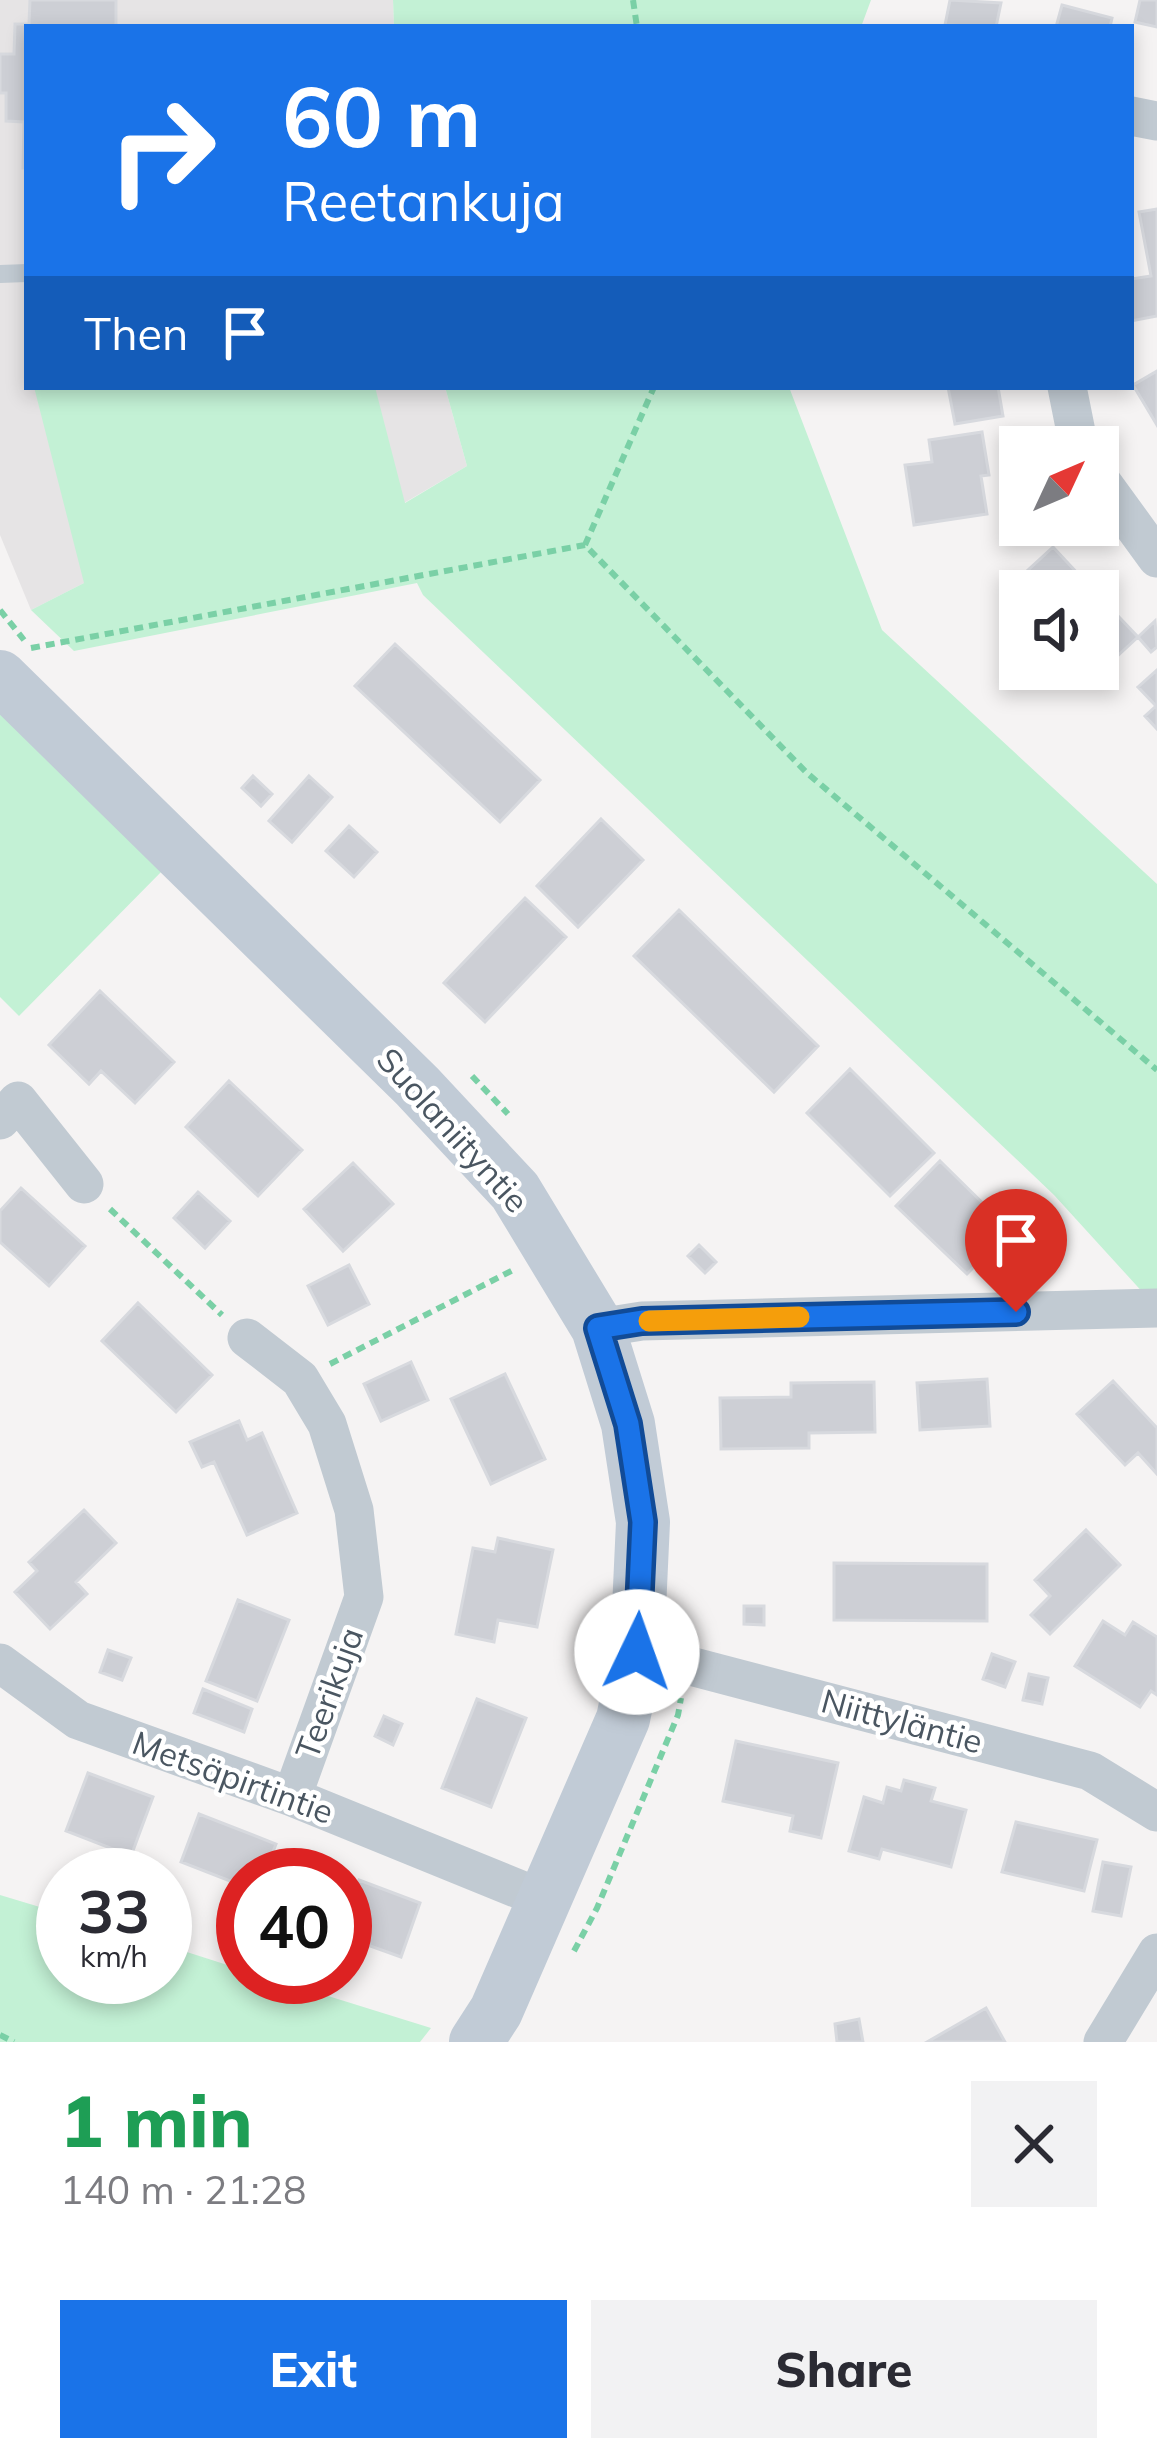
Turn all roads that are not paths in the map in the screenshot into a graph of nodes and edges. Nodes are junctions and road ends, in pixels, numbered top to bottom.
1 (1068, 390) edge
2 (1075, 426) edge
3 (1119, 505) edge
4 (1157, 558) edge
5 (23, 661) edge
6 (0, 1120) edge
7 (84, 1184) road end
8 (1157, 1308) edge
9 (598, 1328) junction
10 (247, 1338) road end
11 (662, 1658) junction
12 (0, 1663) edge
13 (292, 1797) junction
14 (1157, 1812) edge
15 (543, 1899) junction
16 (1157, 1954) edge
17 (476, 2042) edge
18 (1103, 2042) edge

1 - 2 street
3 - 4 street
5 - 9 street, Suolaniityntie
6 - 7 street
8 - 9 street
9 - 11 street, Suolaniityntie
10 - 13 street, Teerikuja
11 - 14 street, Niittyläntie
11 - 15 street, Suolaniityntie
12 - 13 street, Metsäpirtintie
13 - 15 street, Metsäpirtintie
15 - 17 street, Suolaniityntie
16 - 18 street

